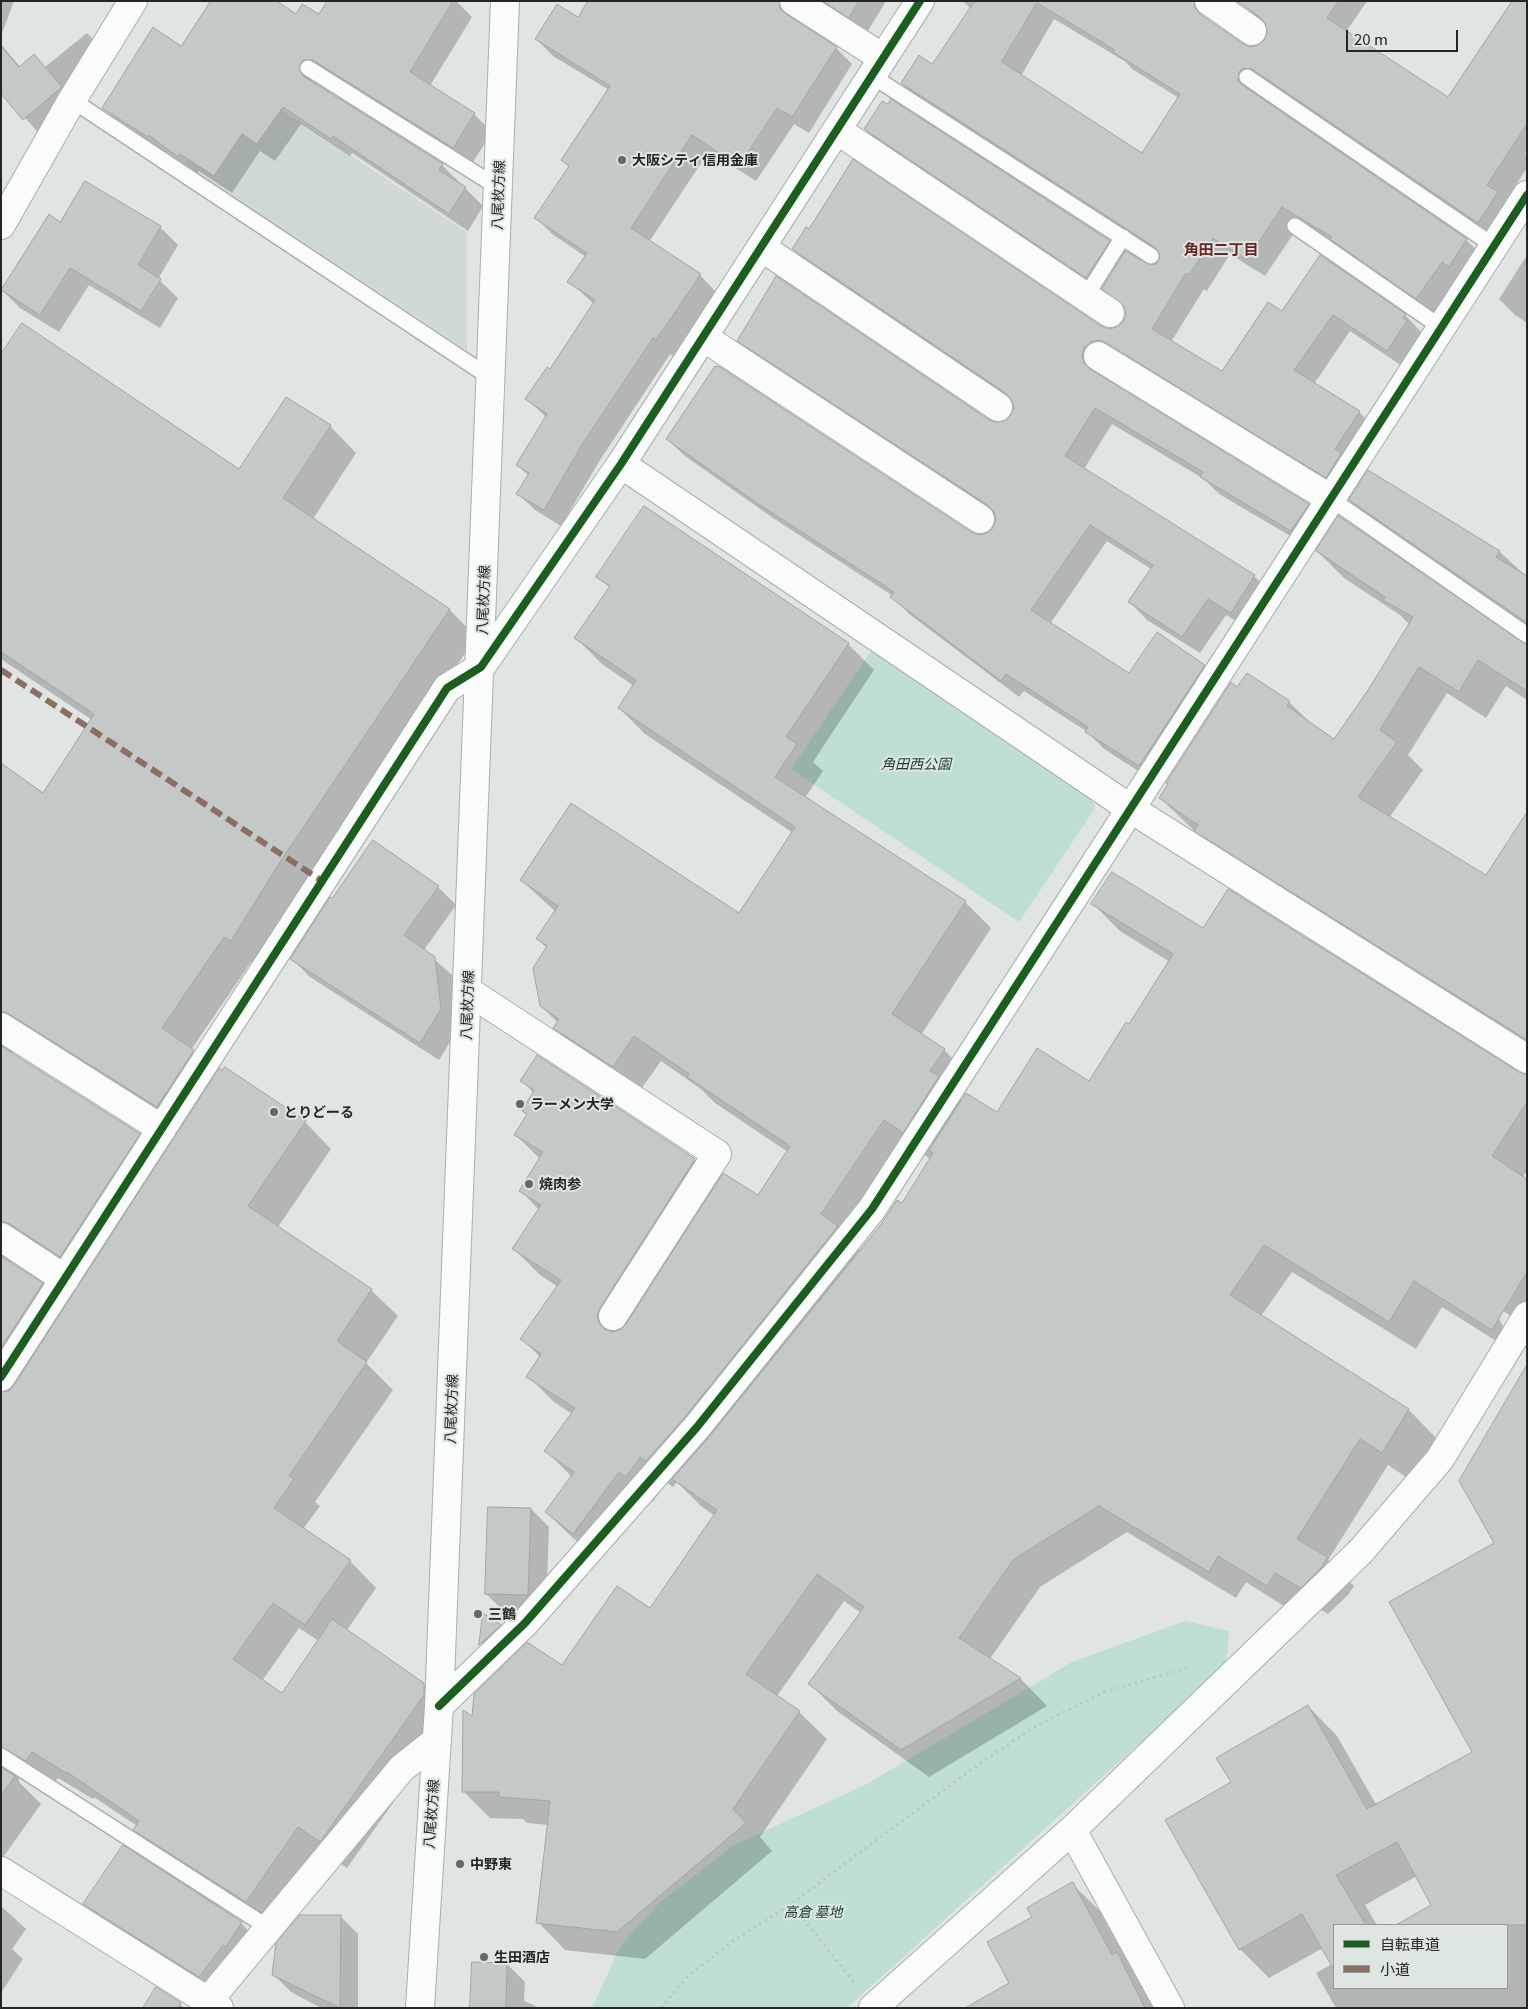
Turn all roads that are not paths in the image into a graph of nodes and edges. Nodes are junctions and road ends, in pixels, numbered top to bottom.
1 (133, 1) edge
2 (505, 1) edge
3 (794, 1) edge
4 (920, 1) edge
5 (1209, 1) edge
6 (1252, 31) dead end
7 (878, 67) junction
8 (308, 68) dead end
9 (1247, 77) dead end
10 (72, 100) junction
11 (837, 130) junction
12 (499, 188) junction
13 (1526, 196) edge
14 (1, 225) edge
15 (1295, 226) dead end
16 (1123, 237) junction
17 (1494, 246) junction
18 (761, 247) junction
19 (1152, 256) dead end
20 (1086, 296) junction
21 (1110, 313) dead end
22 (1442, 328) junction
23 (703, 337) junction
24 (1098, 356) dead end
25 (492, 378) junction
26 (998, 407) dead end
27 (621, 464) junction
28 (1331, 498) junction
29 (980, 519) dead end
30 (1527, 635) edge
31 (481, 667) junction
32 (1131, 808) junction
33 (468, 991) junction
34 (1, 1028) edge
35 (1527, 1059) edge
36 (162, 1129) junction
37 (1, 1238) edge
38 (65, 1279) junction
39 (613, 1316) dead end
40 (1527, 1316) edge
41 (1, 1377) edge
42 (439, 1706) junction
43 (436, 1741) junction
44 (1, 1756) edge
45 (1072, 1830) junction
46 (1, 1871) edge
47 (269, 1928) junction
48 (212, 2006) edge
49 (874, 2007) edge
50 (420, 2008) edge
51 (1170, 2008) edge

1 - 10 street
2 - 12 street, 八尾枚方線
3 - 7 street
4 - 7 street
5 - 6 street
7 - 11 street
7 - 16 lane
8 - 12 lane
9 - 17 lane
10 - 14 street
10 - 25 lane
11 - 18 street
11 - 20 street
12 - 25 street, 八尾枚方線
13 - 17 street
15 - 22 lane
16 - 19 lane
16 - 20 lane
17 - 22 street
18 - 23 street
18 - 26 street
20 - 21 street
22 - 28 street
23 - 27 street
23 - 29 street
24 - 28 street
25 - 31 street, 八尾枚方線
27 - 31 street
27 - 32 street
28 - 30 lane
28 - 32 street
31 - 33 street, 八尾枚方線
31 - 36 street
32 - 35 street
32 - 42 street
33 - 39 street
33 - 42 street, 八尾枚方線
34 - 36 street
36 - 38 street
37 - 38 street
38 - 41 street
40 - 45 street
42 - 43 street, 八尾枚方線
43 - 47 street
43 - 50 street, 八尾枚方線
44 - 47 lane
45 - 49 street
45 - 51 street
46 - 48 street
47 - 48 street

